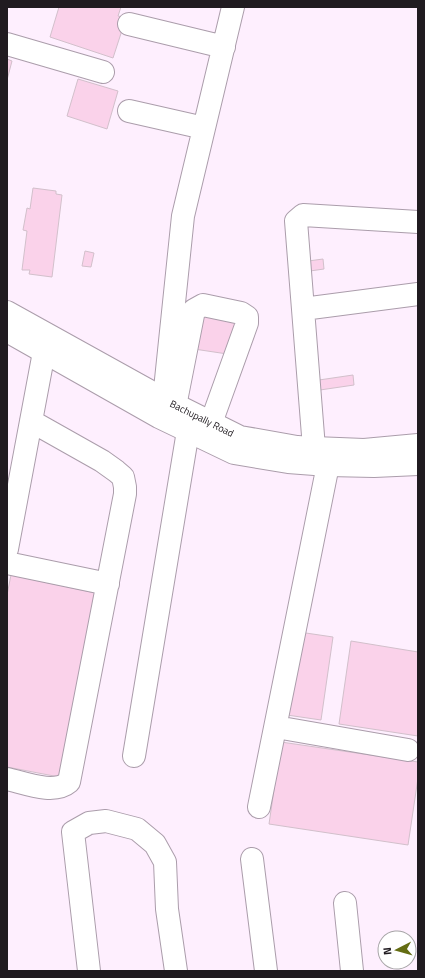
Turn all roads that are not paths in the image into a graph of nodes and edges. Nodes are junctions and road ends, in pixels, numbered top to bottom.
1 (233, 7) edge
2 (129, 24) dead end
3 (7, 44) edge
4 (224, 47) junction
5 (103, 72) dead end
6 (129, 111) dead end
7 (204, 128) junction
8 (418, 222) edge
9 (418, 294) edge
10 (303, 309) junction
11 (7, 312) edge
12 (7, 331) edge
13 (44, 352) junction
14 (170, 401) junction
15 (31, 421) junction
16 (211, 423) junction
17 (188, 431) junction
18 (418, 445) edge
19 (314, 448) junction
20 (418, 464) edge
21 (328, 465) junction
22 (7, 549) edge
23 (7, 563) edge
24 (108, 584) junction
25 (276, 727) junction
26 (408, 750) dead end
27 (134, 756) dead end
28 (7, 778) edge
29 (259, 807) dead end
30 (252, 859) dead end
31 (345, 903) dead end
32 (89, 971) edge
33 (176, 971) edge
34 (266, 971) edge
35 (352, 971) edge

1 - 4 street
2 - 4 street
3 - 5 street
4 - 7 street
6 - 7 street
7 - 14 street
8 - 10 street
9 - 10 street
10 - 19 street
11 - 14 street, Bachupally Road
12 - 13 street, Bachupally Road
13 - 15 street
13 - 17 street, Bachupally Road
14 - 16 street, Bachupally Road
14 - 16 street
15 - 22 street
15 - 24 street
16 - 19 street, Bachupally Road
17 - 21 street, Bachupally Road
17 - 27 street
18 - 19 street, Bachupally Road
20 - 21 street, Bachupally Road
21 - 25 street
23 - 24 street
24 - 28 street
25 - 26 street
25 - 29 street
30 - 34 street
31 - 35 street
32 - 33 street

